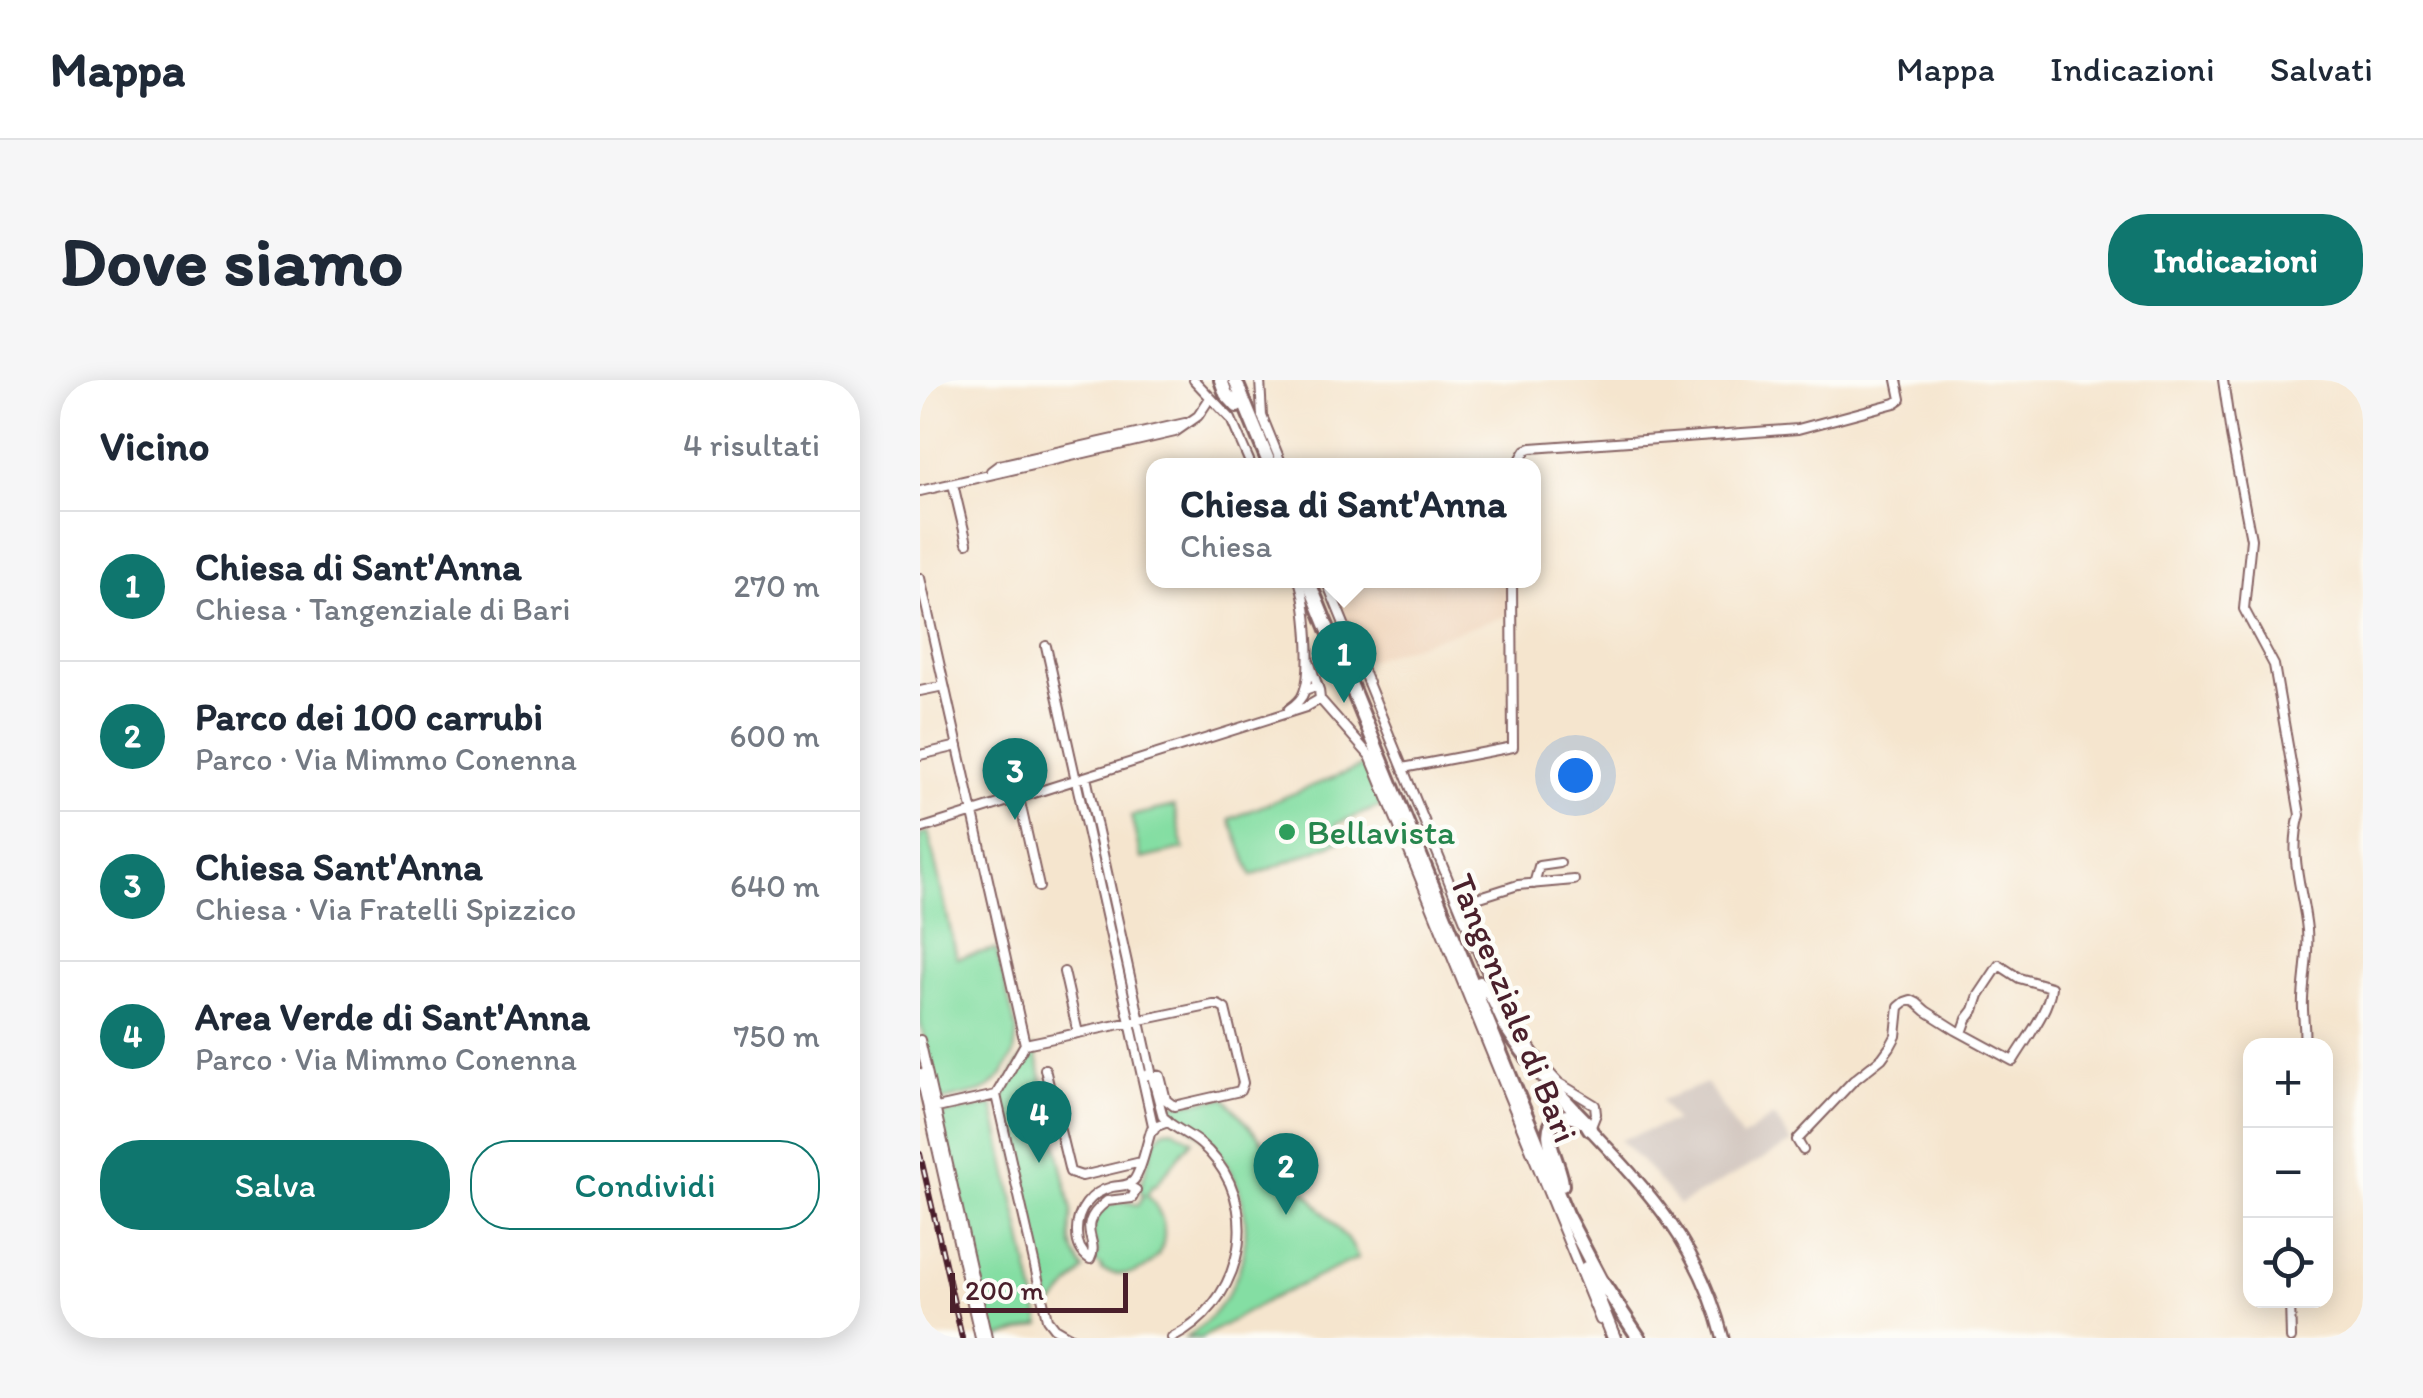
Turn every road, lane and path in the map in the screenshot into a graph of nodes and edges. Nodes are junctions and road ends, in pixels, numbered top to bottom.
1 (1194, 380) edge
2 (1224, 380) edge
3 (1238, 380) edge
4 (1260, 380) edge
5 (1897, 380) edge
6 (2223, 380) edge
7 (1210, 398) junction
8 (1240, 404) junction
9 (1248, 458) edge
10 (1259, 458) edge
11 (1266, 458) edge
12 (1279, 458) edge
13 (1522, 458) edge
14 (953, 484) junction
15 (920, 490) edge
16 (966, 543) dead end
17 (920, 578) edge
18 (1300, 588) edge
19 (1311, 588) edge
20 (1319, 588) edge
21 (1329, 588) edge
22 (1512, 588) edge
23 (931, 626) junction
24 (920, 628) edge
25 (1046, 646) dead end
26 (1308, 654) junction
27 (944, 686) junction
28 (920, 691) edge
29 (1304, 692) junction
30 (1317, 698) junction
31 (1280, 714) junction
32 (958, 746) junction
33 (920, 754) edge
34 (1403, 768) junction
35 (1081, 778) junction
36 (1019, 798) junction
37 (973, 812) junction
38 (920, 829) edge
39 (1560, 862) dead end
40 (1574, 880) dead end
41 (1534, 884) junction
42 (1039, 887) dead end
43 (1458, 904) junction
44 (1064, 972) dead end
45 (1480, 983) junction
46 (1136, 1022) junction
47 (1078, 1033) junction
48 (1962, 1033) junction
49 (2305, 1038) edge
50 (920, 1040) edge
51 (1024, 1044) junction
52 (1046, 1069) dead end
53 (920, 1073) edge
54 (1148, 1077) junction
55 (996, 1096) junction
56 (932, 1110) junction
57 (1168, 1122) junction
58 (1592, 1125) junction
59 (1154, 1126) junction
60 (1803, 1150) dead end
61 (1141, 1162) junction
62 (1562, 1185) junction
63 (1132, 1188) junction
64 (1566, 1214) junction
65 (2290, 1308) edge
66 (984, 1338) edge
67 (1071, 1338) edge
68 (1172, 1338) edge
69 (1611, 1338) edge
70 (1639, 1338) edge
71 (1647, 1338) edge
72 (1723, 1338) edge
73 (2291, 1338) edge

1 - 7 street
2 - 8 highway
3 - 8 highway
4 - 12 street
5 - 13 street
6 - 49 street
7 - 9 street
7 - 14 street
8 - 10 highway
8 - 11 highway
14 - 15 street
14 - 16 street
17 - 23 street
18 - 26 street
19 - 64 highway, Tangenziale di Bari
20 - 45 highway, Tangenziale di Bari
21 - 34 street
22 - 34 street
23 - 24 street
23 - 27 street
25 - 35 street
26 - 29 street
26 - 30 street
27 - 28 street
27 - 32 street
29 - 30 street
29 - 30 street
29 - 31 street
30 - 31 street
30 - 69 street
31 - 35 street
32 - 33 street
32 - 37 street
34 - 43 street
35 - 36 street
35 - 46 street
36 - 37 street
36 - 42 street
37 - 38 street
37 - 51 street
39 - 41 street
40 - 41 street
41 - 43 street
43 - 58 street
44 - 47 street
45 - 58 highway
45 - 62 highway, Tangenziale di Bari
46 - 47 street
46 - 54 street
46 - 54 street
47 - 51 street
48 - 48 street
48 - 60 street
50 - 56 street
51 - 55 street
52 - 61 street
53 - 56 street
54 - 57 street
54 - 59 street
55 - 56 street
55 - 67 street
56 - 66 street
57 - 59 street
57 - 68 street
58 - 62 highway
58 - 72 main road
59 - 61 street
59 - 63 street
61 - 63 street
62 - 71 highway, Tangenziale di Bari
63 - 63 street
64 - 69 highway
64 - 70 highway, Tangenziale di Bari
65 - 73 street

